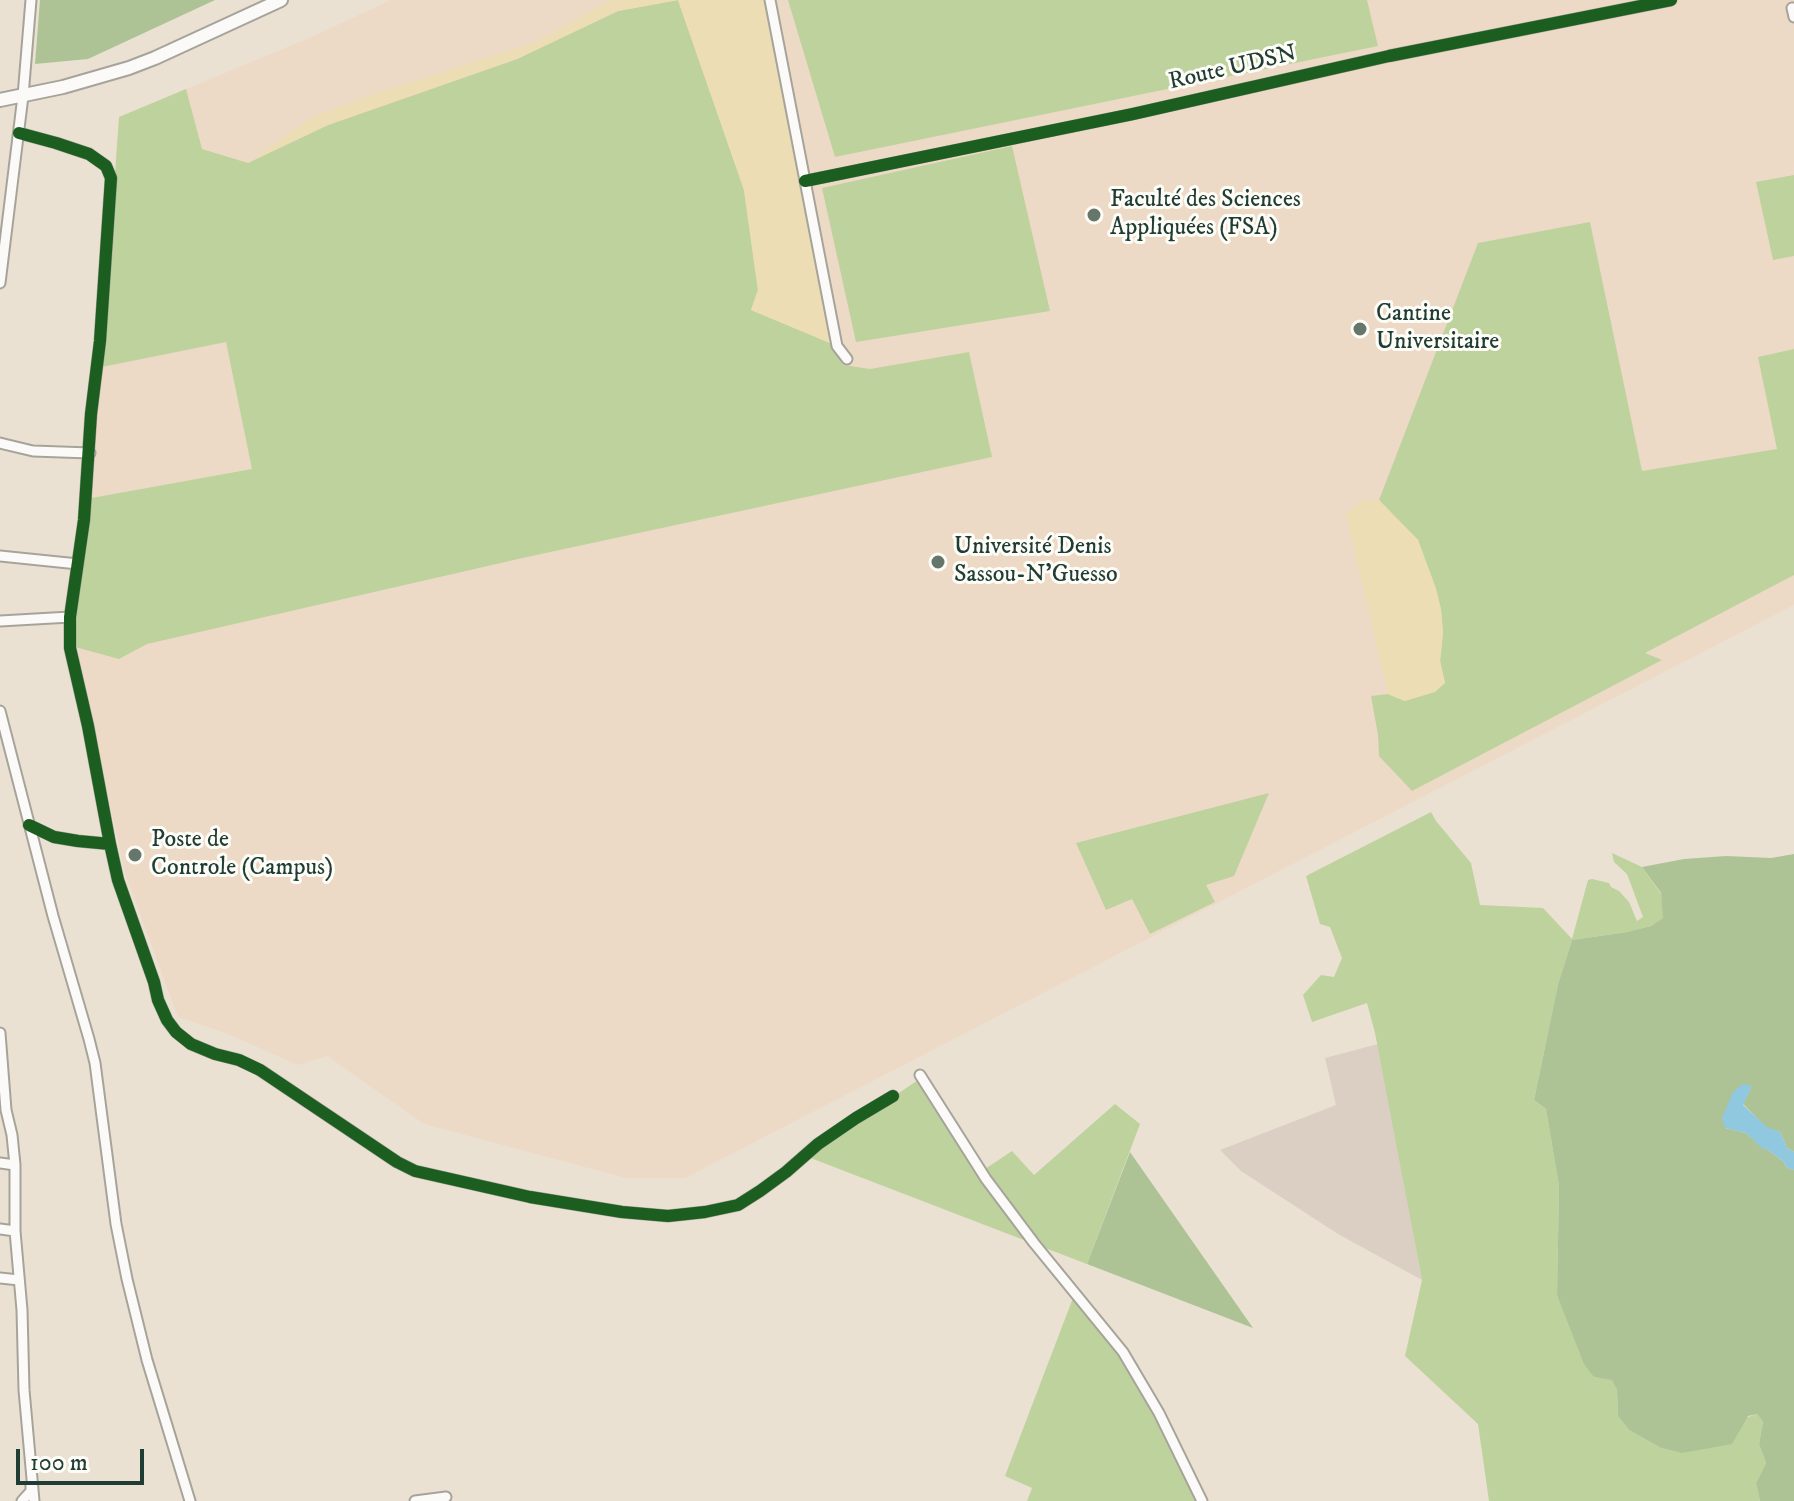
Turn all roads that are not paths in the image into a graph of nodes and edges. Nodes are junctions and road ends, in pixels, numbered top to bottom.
1 (31, 0) edge
2 (281, 0) edge
3 (770, 0) edge
4 (1671, 0) edge
5 (1794, 8) edge
6 (1794, 17) edge
7 (23, 96) junction
8 (0, 100) edge
9 (19, 133) junction
10 (805, 181) junction
11 (0, 283) edge
12 (847, 359) dead end
13 (0, 443) edge
14 (90, 453) junction
15 (0, 556) edge
16 (78, 564) junction
17 (70, 617) junction
18 (0, 621) edge
19 (0, 711) edge
20 (29, 825) junction
21 (110, 844) junction
22 (0, 1033) edge
23 (1, 1053) edge
24 (920, 1075) dead end
25 (893, 1096) dead end
26 (3, 1110) edge
27 (0, 1163) edge
28 (15, 1165) junction
29 (0, 1229) edge
30 (15, 1231) junction
31 (0, 1278) edge
32 (19, 1280) junction
33 (32, 1481) junction
34 (446, 1497) dead end
35 (22, 1501) edge
36 (34, 1501) edge
37 (190, 1501) edge
38 (415, 1501) edge
39 (1202, 1501) edge

1 - 7 street
2 - 7 main road
3 - 10 street
4 - 10 street, Route UDSN
5 - 6 street
7 - 8 main road
7 - 9 street
9 - 11 street
9 - 14 street
10 - 12 street
13 - 14 street
14 - 16 street
15 - 16 street
16 - 17 street
17 - 18 street
17 - 21 street
19 - 20 street
20 - 21 street
20 - 37 street
21 - 25 street
22 - 23 street
23 - 26 street
24 - 39 street
26 - 28 street
27 - 28 street
28 - 30 street
29 - 30 street
30 - 32 street
31 - 32 street
32 - 33 street
33 - 35 street
33 - 36 street
34 - 38 street

